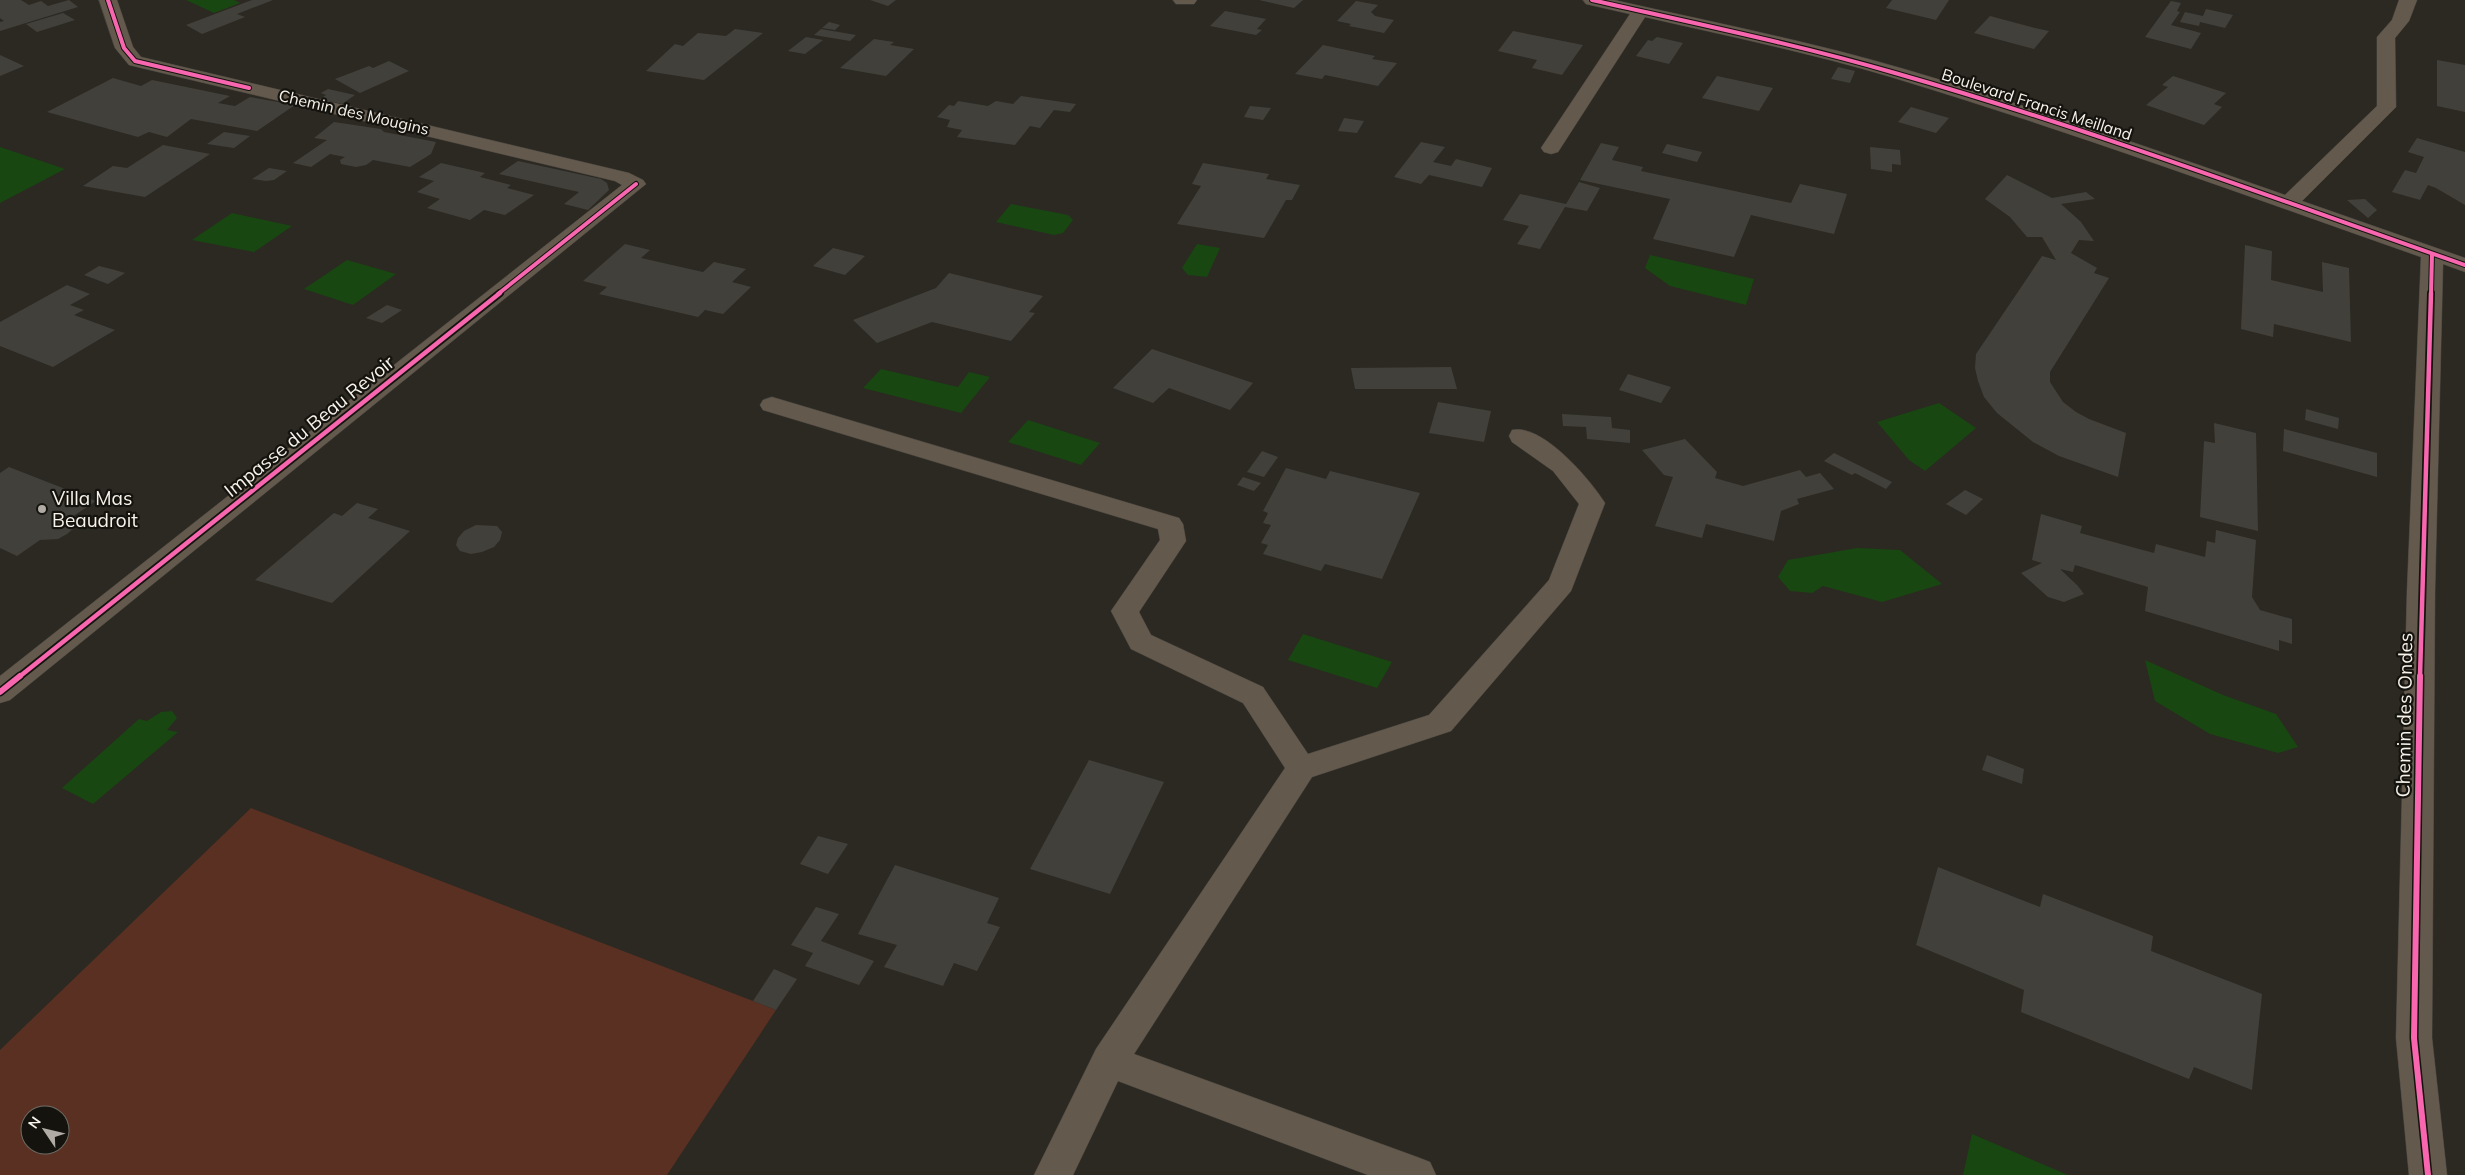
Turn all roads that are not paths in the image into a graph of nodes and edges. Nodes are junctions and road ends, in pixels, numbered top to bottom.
1 (108, 0) edge
2 (1182, 0) edge
3 (1188, 0) edge
4 (1592, 0) edge
5 (2408, 0) edge
6 (1642, 11) junction
7 (1551, 148) dead end
8 (636, 184) joint
9 (2288, 203) junction
10 (2432, 254) junction
11 (2465, 265) edge
12 (772, 405) dead end
13 (1521, 436) dead end
14 (0, 692) edge
15 (1301, 768) junction
16 (1108, 1061) junction
17 (1053, 1175) edge
18 (1417, 1175) edge
19 (2428, 1175) edge

1 - 8 street, Chemin des Mougins
2 - 3 street
4 - 6 street, Boulevard Francis Meilland
5 - 9 street
6 - 7 street
6 - 9 street, Boulevard Francis Meilland
8 - 14 street, Impasse du Beau Revoir
9 - 10 street, Boulevard Francis Meilland
10 - 11 street, Boulevard Francis Meilland
10 - 19 street, Chemin des Ondes
12 - 15 street
13 - 15 street
15 - 16 street
16 - 17 street
16 - 18 street

